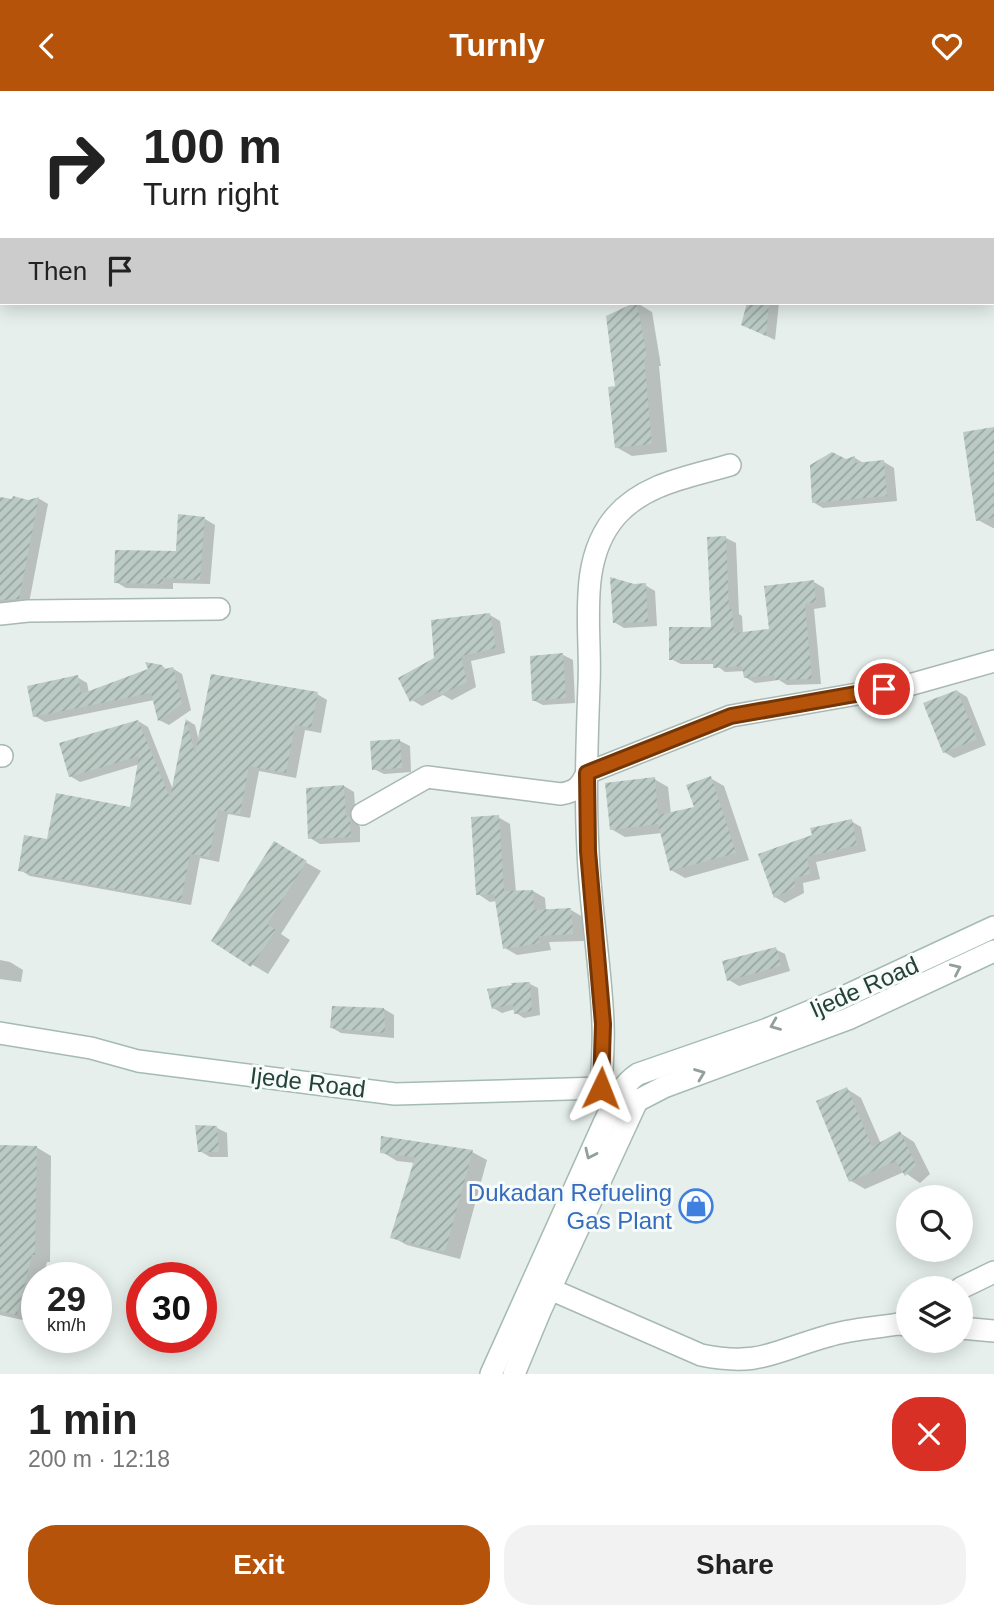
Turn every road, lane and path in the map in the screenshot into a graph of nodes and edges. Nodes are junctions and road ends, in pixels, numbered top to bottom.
1 (730, 465) dead end
2 (219, 608) dead end
3 (0, 614) edge
4 (994, 661) edge
5 (587, 773) junction
6 (362, 814) dead end
7 (994, 927) edge
8 (994, 951) edge
9 (0, 1033) edge
10 (619, 1094) junction
11 (994, 1272) edge
12 (973, 1282) edge
13 (550, 1289) junction
14 (896, 1324) edge
15 (973, 1329) edge
16 (994, 1331) edge
17 (491, 1374) edge
18 (514, 1374) edge

1 - 5 street
2 - 3 street
4 - 5 street
5 - 6 street
5 - 10 street
7 -> 10 street, Ijede Road
10 -> 8 street, Ijede Road
9 - 10 street, Ijede Road
10 - 13 street
10 -> 17 street
11 - 12 street
13 - 14 street
13 - 18 street
15 - 16 street

